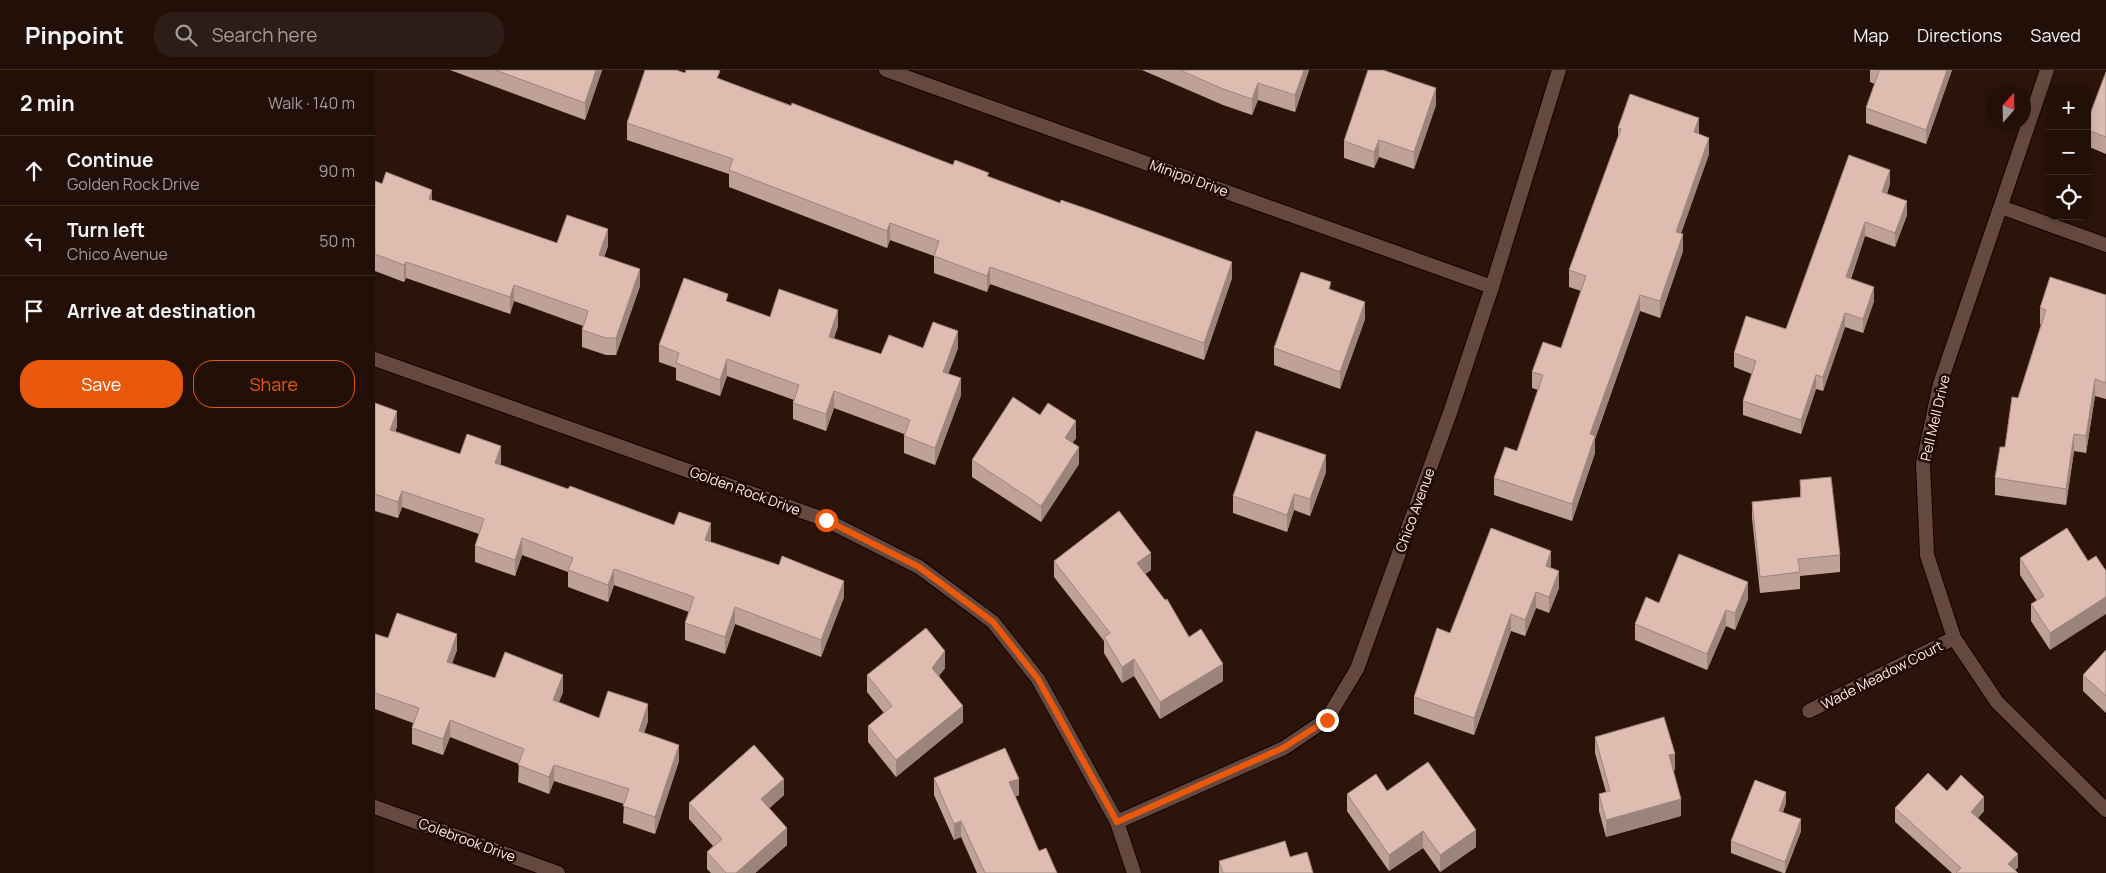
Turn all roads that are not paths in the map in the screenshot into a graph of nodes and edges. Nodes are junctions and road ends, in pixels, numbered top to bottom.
1 (886, 70) edge
2 (1559, 70) edge
3 (2047, 70) edge
4 (2001, 207) junction
5 (2106, 245) edge
6 (1493, 287) junction
7 (375, 359) edge
8 (1954, 638) junction
9 (1809, 711) dead end
10 (375, 807) edge
11 (2106, 810) edge
12 (1117, 822) junction
13 (558, 873) edge
14 (1134, 873) edge

1 - 6 street, Minippi Drive
2 - 6 street, Chico Avenue
3 - 4 street, Pell Mell Drive
4 - 5 street
4 - 8 street, Pell Mell Drive
6 - 12 street, Chico Avenue
7 - 12 street, Golden Rock Drive
8 - 9 street, Wade Meadow Court
8 - 11 street, Pell Mell Drive
10 - 13 street, Colebrook Drive
12 - 14 street, Golden Rock Drive

